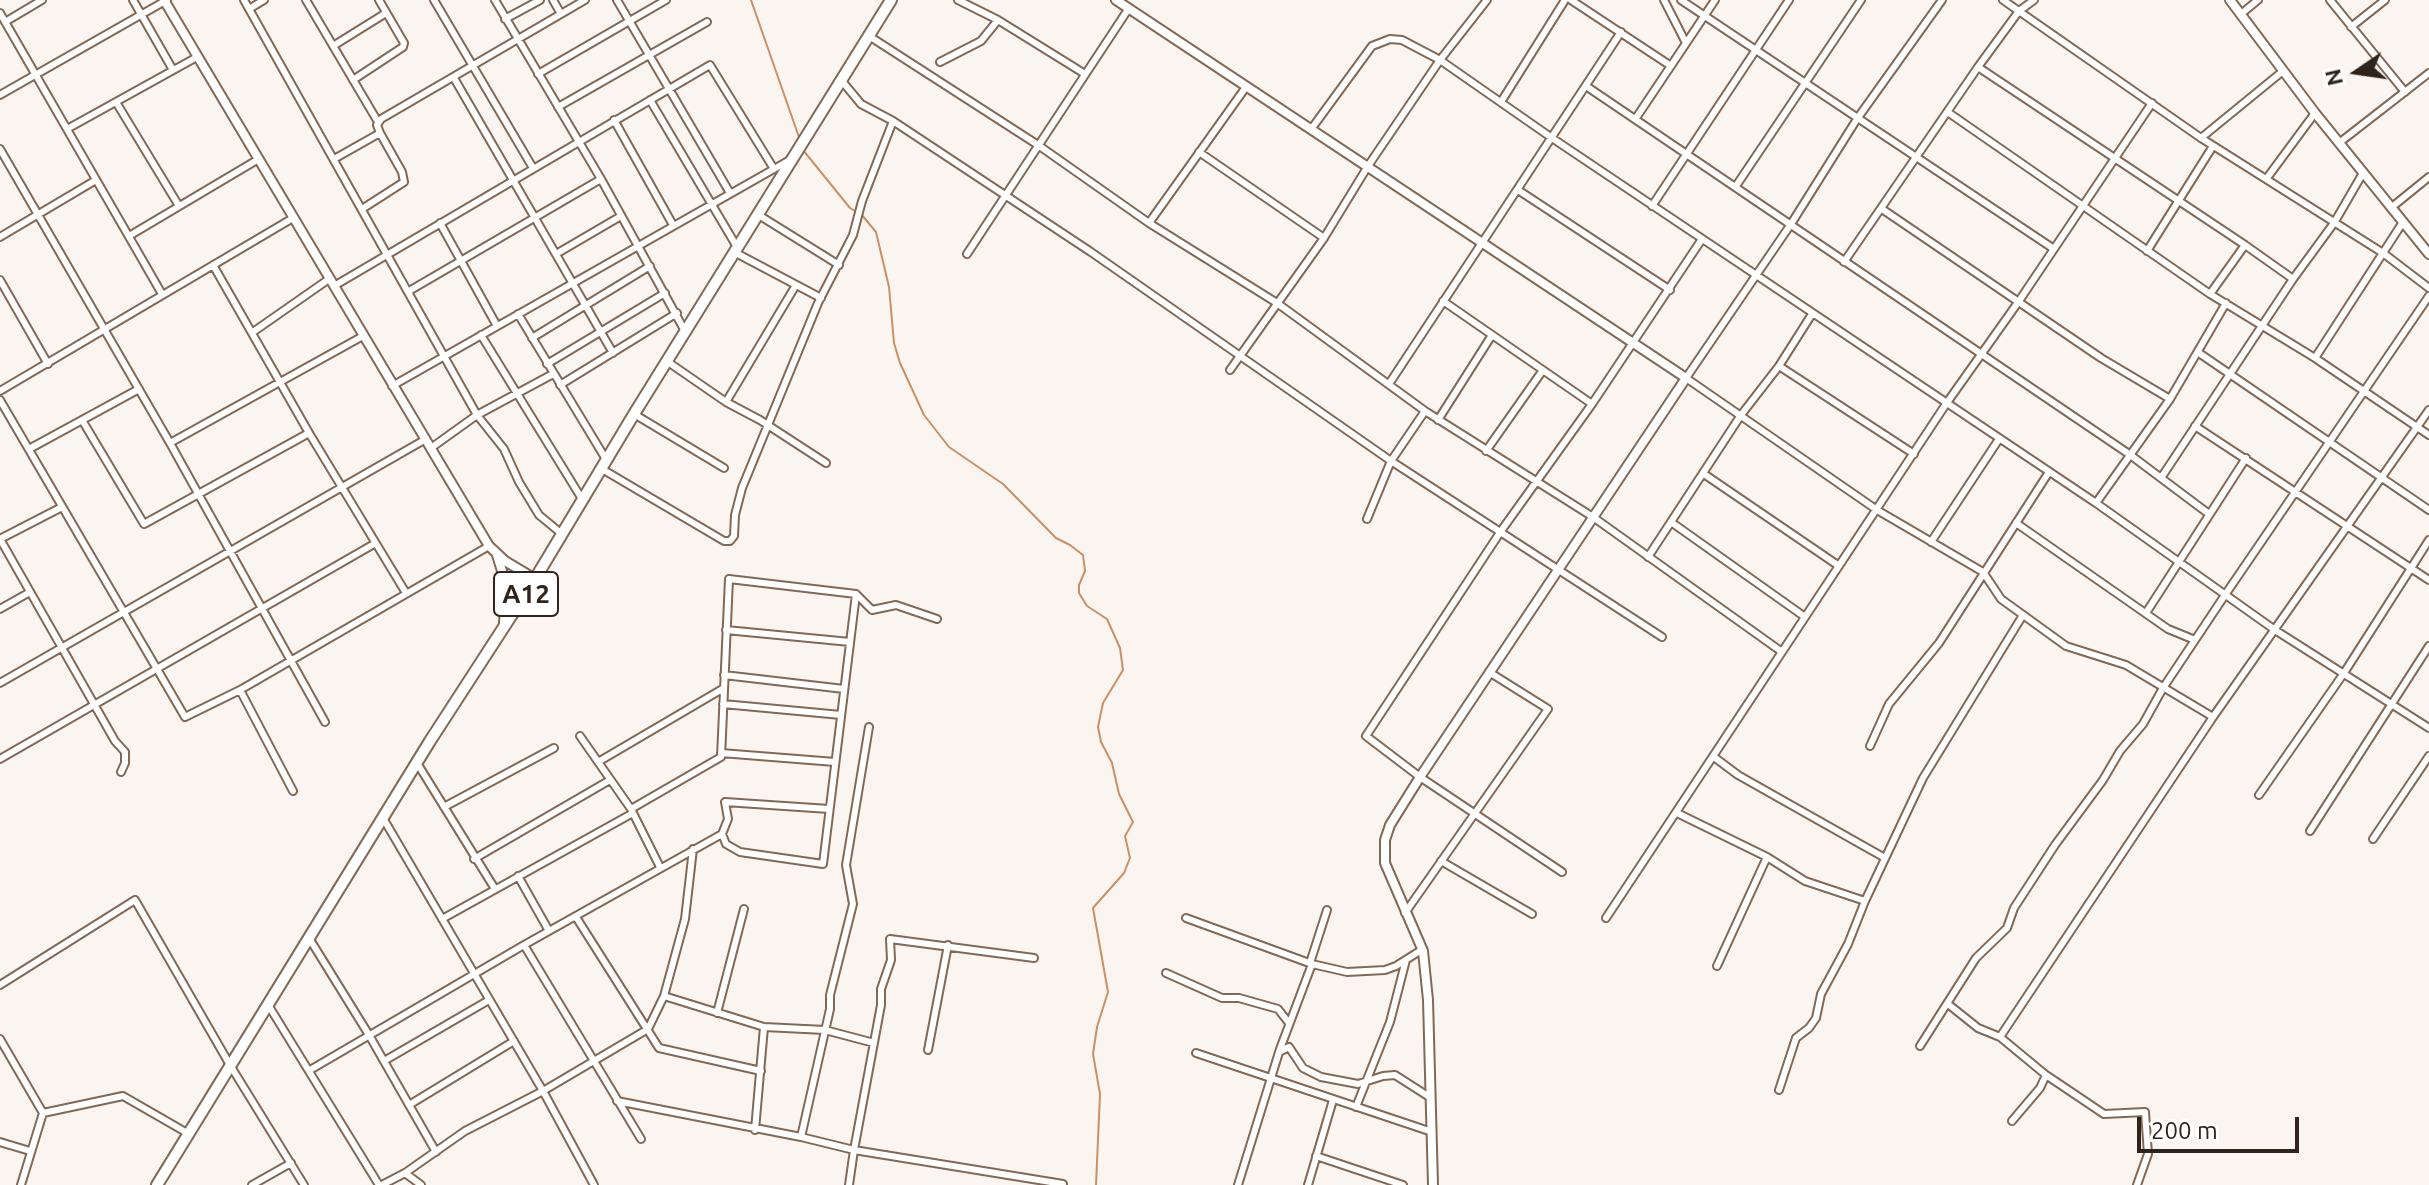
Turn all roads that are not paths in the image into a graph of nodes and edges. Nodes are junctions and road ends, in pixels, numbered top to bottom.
1 (42, 0) edge
2 (133, 0) edge
3 (165, 0) edge
4 (244, 0) edge
5 (264, 0) edge
6 (319, 0) edge
7 (379, 0) edge
8 (434, 0) edge
9 (495, 0) edge
10 (540, 0) edge
11 (553, 0) edge
12 (585, 0) edge
13 (617, 0) edge
14 (666, 0) edge
15 (891, 0) edge
16 (958, 0) edge
17 (1116, 0) edge
18 (1487, 0) edge
19 (1565, 0) edge
20 (1571, 0) edge
21 (1664, 0) edge
22 (1681, 0) edge
23 (1715, 0) edge
24 (1789, 0) edge
25 (1861, 0) edge
26 (1942, 0) edge
27 (2003, 0) edge
28 (2034, 0) edge
29 (2230, 0) edge
30 (2258, 0) edge
31 (2330, 0) edge
32 (2385, 0) edge
33 (308, 3) edge
34 (1129, 8) junction
35 (249, 9) junction
36 (2019, 11) junction
37 (0, 13) edge
38 (386, 13) junction
39 (142, 14) junction
40 (561, 14) junction
41 (2241, 14) junction
42 (1703, 17) junction
43 (505, 19) junction
44 (998, 20) junction
45 (629, 21) junction
46 (5, 22) junction
47 (707, 22) dead end
48 (2351, 27) junction
49 (1621, 32) junction
50 (869, 36) junction
51 (518, 40) junction
52 (1686, 43) junction
53 (333, 46) junction
54 (1754, 50) junction
55 (649, 55) junction
56 (197, 57) junction
57 (1440, 60) junction
58 (940, 62) dead end
59 (473, 66) junction
60 (1671, 66) junction
61 (1978, 67) junction
62 (173, 70) junction
63 (2283, 71) junction
64 (2429, 73) edge
65 (36, 74) junction
66 (538, 74) junction
67 (1085, 74) junction
68 (454, 78) junction
69 (353, 80) junction
70 (842, 81) junction
71 (1805, 84) junction
72 (1586, 86) junction
73 (1246, 87) junction
74 (669, 89) junction
75 (2405, 92) junction
76 (0, 95) edge
77 (650, 100) junction
78 (116, 102) junction
79 (1501, 102) junction
80 (2152, 103) junction
81 (558, 107) junction
82 (1949, 113) junction
83 (2315, 113) junction
84 (1636, 118) junction
85 (1857, 119) junction
86 (614, 120) junction
87 (893, 121) junction
88 (378, 122) junction
89 (1312, 128) junction
90 (67, 129) junction
91 (380, 133) junction
92 (1552, 138) junction
93 (2201, 138) junction
94 (579, 141) junction
95 (2339, 143) junction
96 (1038, 145) junction
97 (2213, 146) junction
98 (0, 149) edge
99 (1199, 152) junction
100 (1688, 154) junction
101 (2114, 158) junction
102 (334, 159) junction
103 (791, 159) junction
104 (1916, 159) junction
105 (257, 160) junction
106 (1368, 166) junction
107 (533, 168) junction
108 (774, 169) junction
109 (2363, 173) junction
110 (2429, 177) edge
111 (2267, 178) junction
112 (601, 179) junction
113 (96, 180) junction
114 (513, 180) junction
115 (1736, 186) junction
116 (1518, 190) junction
117 (730, 193) junction
118 (1005, 195) junction
119 (2180, 201) junction
120 (711, 204) junction
121 (179, 206) junction
122 (1652, 206) junction
123 (2082, 206) junction
124 (2392, 207) junction
125 (362, 209) junction
126 (1882, 209) junction
127 (757, 214) junction
128 (38, 215) junction
129 (621, 216) junction
130 (293, 218) junction
131 (535, 218) junction
132 (2403, 222) junction
133 (440, 223) junction
134 (1149, 223) junction
135 (2334, 223) junction
136 (1791, 224) junction
137 (673, 225) junction
138 (129, 236) junction
139 (0, 237) edge
140 (1324, 238) junction
141 (1702, 239) junction
142 (1481, 241) junction
143 (637, 245) junction
144 (2245, 245) junction
145 (2427, 248) edge
146 (736, 249) junction
147 (2054, 249) junction
148 (2147, 251) junction
149 (2383, 253) junction
150 (387, 254) junction
151 (556, 254) junction
152 (967, 254) dead end
153 (461, 261) junction
154 (1844, 262) junction
155 (213, 265) junction
156 (839, 265) junction
157 (650, 266) junction
158 (2429, 273) edge
159 (1755, 274) junction
160 (2293, 279) junction
161 (0, 280) edge
162 (332, 282) junction
163 (2421, 282) junction
164 (572, 283) junction
165 (796, 285) junction
166 (2429, 288) edge
167 (1670, 290) junction
168 (409, 291) junction
169 (665, 293) junction
170 (162, 294) junction
171 (2210, 294) junction
172 (2429, 296) edge
173 (821, 298) junction
174 (1443, 301) junction
175 (2019, 301) junction
176 (1277, 303) junction
177 (2226, 303) junction
178 (585, 304) junction
179 (677, 313) junction
180 (518, 314) junction
181 (1812, 314) junction
182 (497, 326) junction
183 (2263, 326) junction
184 (104, 328) junction
185 (600, 331) junction
186 (253, 332) junction
187 (686, 333) junction
188 (481, 335) junction
189 (1492, 335) junction
190 (363, 336) junction
191 (532, 338) junction
192 (1634, 341) junction
193 (613, 353) junction
194 (2199, 353) junction
195 (1981, 354) junction
196 (445, 355) junction
197 (1240, 355) junction
198 (2315, 358) junction
199 (668, 362) junction
200 (48, 364) junction
201 (547, 364) junction
202 (1779, 366) junction
203 (1230, 370) dead end
204 (1543, 370) junction
205 (553, 374) junction
206 (2230, 375) junction
207 (1686, 378) junction
208 (280, 382) junction
209 (1389, 384) junction
210 (560, 385) junction
211 (392, 386) junction
212 (139, 389) junction
213 (0, 391) edge
214 (2364, 391) junction
215 (516, 395) junction
216 (2170, 399) junction
217 (0, 400) edge
218 (726, 402) junction
219 (1592, 404) junction
220 (1946, 404) junction
221 (2429, 410) edge
222 (1425, 411) junction
223 (634, 414) junction
224 (477, 415) junction
225 (1741, 415) junction
226 (82, 420) junction
227 (1438, 420) junction
228 (2195, 426) junction
229 (769, 427) junction
230 (2418, 428) junction
231 (309, 433) junction
232 (2429, 435) edge
233 (426, 439) junction
234 (1999, 439) junction
235 (2329, 442) junction
236 (170, 443) junction
237 (431, 448) junction
238 (29, 449) junction
239 (1486, 451) junction
240 (1914, 454) junction
241 (2129, 454) junction
242 (2246, 458) junction
243 (1391, 461) junction
244 (826, 463) dead end
245 (604, 465) junction
246 (724, 468) dead end
247 (2049, 472) junction
248 (1704, 474) junction
249 (2161, 478) junction
250 (2382, 478) junction
251 (1535, 482) junction
252 (342, 487) junction
253 (2295, 491) junction
254 (197, 493) junction
255 (582, 499) junction
256 (2096, 503) junction
257 (62, 507) junction
258 (1877, 510) junction
259 (2429, 510) edge
260 (2209, 514) junction
261 (1593, 517) junction
262 (1367, 519) dead end
263 (1671, 522) junction
264 (2016, 523) junction
265 (2347, 526) junction
266 (1501, 531) junction
267 (562, 534) junction
268 (0, 539) edge
269 (2429, 540) edge
270 (1931, 542) junction
271 (374, 544) junction
272 (492, 550) junction
273 (230, 552) junction
274 (1648, 557) junction
275 (2180, 563) junction
276 (1839, 566) junction
277 (2410, 568) junction
278 (1558, 569) junction
279 (1983, 572) junction
280 (535, 579) junction
281 (2429, 580) edge
282 (30, 592) junction
283 (406, 593) junction
284 (856, 594) junction
285 (2225, 595) junction
286 (261, 608) junction
287 (0, 609) edge
288 (2146, 613) junction
289 (124, 614) junction
290 (2023, 615) junction
291 (1805, 617) junction
292 (937, 619) dead end
293 (503, 628) junction
294 (726, 630) junction
295 (2275, 630) junction
296 (1662, 637) dead end
297 (2195, 640) junction
298 (850, 642) junction
299 (2429, 646) edge
300 (62, 647) junction
301 (1782, 652) junction
302 (290, 661) junction
303 (157, 669) junction
304 (1489, 672) junction
305 (2344, 673) junction
306 (724, 675) junction
307 (0, 683) edge
308 (724, 688) junction
309 (2163, 688) junction
310 (844, 689) junction
311 (240, 690) junction
312 (95, 703) junction
313 (723, 704) junction
314 (2391, 704) junction
315 (841, 715) junction
316 (2213, 717) junction
317 (325, 722) dead end
318 (869, 727) dead end
319 (2429, 728) edge
320 (580, 736) dead end
321 (1870, 746) dead end
322 (554, 748) dead end
323 (721, 753) junction
324 (2429, 756) edge
325 (1714, 757) junction
326 (0, 759) edge
327 (598, 762) junction
328 (835, 762) junction
329 (417, 763) junction
330 (121, 772) dead end
331 (1420, 777) junction
332 (610, 780) junction
333 (293, 791) dead end
334 (2259, 795) dead end
335 (444, 807) junction
336 (829, 809) junction
337 (632, 811) junction
338 (1475, 813) junction
339 (1677, 813) junction
340 (383, 818) junction
341 (2310, 831) dead end
342 (722, 834) junction
343 (2373, 839) dead end
344 (693, 849) junction
345 (1767, 857) junction
346 (1885, 858) junction
347 (474, 859) junction
348 (1441, 861) junction
349 (660, 867) junction
350 (1562, 872) dead end
351 (518, 876) junction
352 (495, 889) junction
353 (1865, 901) junction
354 (744, 909) dead end
355 (1327, 910) dead end
356 (1405, 913) junction
357 (1532, 914) dead end
358 (576, 917) junction
359 (1186, 918) dead end
360 (1606, 918) dead end
361 (442, 919) junction
362 (549, 931) junction
363 (309, 938) junction
364 (524, 945) junction
365 (948, 945) junction
366 (1423, 949) junction
367 (1034, 958) dead end
368 (1406, 960) junction
369 (1311, 964) junction
370 (1717, 966) dead end
371 (1166, 973) dead end
372 (474, 974) junction
373 (0, 985) edge
374 (664, 996) junction
375 (489, 1000) junction
376 (267, 1003) junction
377 (1948, 1004) junction
378 (717, 1013) junction
379 (1289, 1023) junction
380 (764, 1027) junction
381 (648, 1029) junction
382 (825, 1030) junction
383 (369, 1035) junction
384 (2000, 1037) junction
385 (0, 1039) edge
386 (514, 1041) junction
387 (874, 1043) junction
388 (1920, 1046) dead end
389 (928, 1050) dead end
390 (1279, 1052) junction
391 (1196, 1053) dead end
392 (384, 1061) junction
393 (594, 1062) junction
394 (230, 1065) junction
395 (310, 1070) junction
396 (761, 1071) junction
397 (2046, 1075) junction
398 (1271, 1078) junction
399 (1366, 1082) junction
400 (1779, 1090) dead end
401 (543, 1091) junction
402 (1431, 1098) junction
403 (1333, 1100) junction
404 (617, 1101) junction
405 (409, 1105) junction
406 (1356, 1107) junction
407 (43, 1113) junction
408 (2012, 1121) dead end
409 (755, 1130) junction
410 (1432, 1132) junction
411 (189, 1134) junction
412 (801, 1137) junction
413 (641, 1139) dead end
414 (0, 1142) edge
415 (854, 1150) junction
416 (30, 1151) junction
417 (436, 1152) junction
418 (1316, 1156) junction
419 (291, 1163) junction
420 (405, 1173) junction
421 (1379, 1179) junction
422 (161, 1183) edge
423 (1063, 1184) edge
424 (21, 1185) edge
425 (252, 1185) edge
426 (304, 1185) edge
427 (380, 1185) edge
428 (421, 1185) edge
429 (594, 1185) edge
430 (849, 1185) edge
431 (1238, 1185) edge
432 (1308, 1185) edge
433 (1372, 1185) edge
434 (1403, 1185) edge
435 (1433, 1185) edge
436 (2137, 1185) edge

1 - 46 street
2 - 39 street
3 - 39 street
3 - 56 street
4 - 35 street
5 - 35 street
6 - 33 street
7 - 38 street
8 - 59 street
9 - 43 street
10 - 43 street
11 - 40 street
12 - 40 street
13 - 45 street
14 - 45 street
15 - 50 main road, A12
16 - 44 street
17 - 34 street
18 - 57 street
19 - 79 street
20 - 49 street
21 - 52 street
22 - 42 street
23 - 42 street
24 - 54 street
25 - 71 street
26 - 85 street
27 - 36 street
28 - 36 street
29 - 41 street
30 - 41 street
31 - 48 street
32 - 48 street
33 - 53 street
34 - 67 street
34 - 73 street
35 - 102 street
36 - 61 street
36 - 80 street
37 - 46 street
38 - 53 street
38 - 69 street
39 - 62 street
39 - 65 street
40 - 51 street
41 - 63 street
42 - 52 street
42 - 54 street
43 - 51 street
44 - 58 street
44 - 67 street
45 - 55 street
45 - 66 street
46 - 65 street
47 - 55 street
48 - 75 street
49 - 60 street
49 - 72 street
50 - 70 main road, A12
50 - 96 street
51 - 59 street
51 - 66 street
52 - 60 street
53 - 69 street
54 - 71 street
54 - 100 street
55 - 74 street
55 - 81 street
56 - 62 street
56 - 105 street
57 - 79 street
57 - 89 street
57 - 106 street
59 - 68 street
59 - 107 street
60 - 84 street
61 - 82 street
61 - 101 street
62 - 78 street
63 - 83 street
63 - 93 street
64 - 75 street
65 - 76 street
65 - 90 street
66 - 81 street
67 - 96 street
68 - 88 street
68 - 114 street
69 - 88 street
70 - 87 street
70 - 103 main road, A12
71 - 85 street
71 - 115 street
72 - 84 street
72 - 92 street
73 - 89 street
73 - 99 street
74 - 77 street
74 - 108 street
74 - 117 street
75 - 95 street
77 - 86 street
77 - 120 street
78 - 90 street
78 - 121 street
79 - 92 street
80 - 93 street
80 - 101 street
81 - 94 street
82 - 104 street
82 - 123 street
83 - 95 street
83 - 111 street
84 - 100 street
85 - 104 street
85 - 136 street
86 - 94 street
86 - 137 street
87 - 118 street
87 - 156 street
88 - 91 street
89 - 106 street
90 - 113 street
91 - 102 street
91 - 125 street
92 - 116 street
92 - 122 street
93 - 97 street
94 - 107 street
94 - 112 street
95 - 109 street
96 - 118 street
96 - 134 street
97 - 111 street
97 - 119 street
98 - 128 street
99 - 134 street
99 - 140 street
100 - 115 street
100 - 122 street
101 - 119 street
101 - 123 street
102 - 125 street
103 - 108 street
103 - 127 main road, A12
104 - 126 street
104 - 147 street
105 - 121 street
105 - 130 street
106 - 140 street
106 - 142 street
107 - 114 street
108 - 117 street
109 - 124 street
109 - 135 street
110 - 124 street
111 - 135 street
112 - 129 street
112 - 131 street
113 - 128 street
113 - 138 street
114 - 131 street
114 - 133 street
115 - 136 street
116 - 142 street
116 - 167 street
117 - 120 street
118 - 152 street
118 - 197 street
119 - 144 street
119 - 148 street
120 - 137 street
120 - 146 street
121 - 138 street
122 - 141 street
123 - 147 street
123 - 148 street
124 - 132 street
125 - 150 street
126 - 154 street
126 - 175 street
127 - 146 main road, A12
127 - 156 street
128 - 139 street
128 - 184 street
129 - 143 street
129 - 151 street
130 - 155 street
130 - 162 street
131 - 151 street
131 - 153 street
132 - 145 street
132 - 149 street
133 - 150 street
133 - 153 street
134 - 176 street
135 - 149 street
135 - 160 street
136 - 154 street
136 - 159 street
137 - 143 street
138 - 170 street
140 - 176 street
141 - 159 street
141 - 167 street
142 - 174 street
142 - 192 street
143 - 157 street
143 - 164 street
144 - 160 street
144 - 171 street
146 - 165 street
146 - 187 main road, A12
147 - 175 street
148 - 171 street
149 - 163 street
149 - 198 street
150 - 162 street
150 - 168 street
151 - 164 street
153 - 168 street
153 - 182 street
154 - 195 street
155 - 170 street
155 - 186 street
156 - 173 street
157 - 169 street
157 - 178 street
158 - 163 street
159 - 181 street
159 - 207 street
160 - 183 street
161 - 200 street
162 - 186 street
162 - 190 street
163 - 166 street
164 - 178 street
164 - 180 street
165 - 173 street
165 - 218 street
167 - 192 street
168 - 196 street
169 - 179 street
169 - 185 street
170 - 184 street
171 - 177 street
172 - 214 street
173 - 229 street
174 - 189 street
174 - 209 street
175 - 195 street
175 - 216 street
176 - 197 street
176 - 209 street
177 - 183 street
177 - 194 street
178 - 185 street
178 - 191 street
179 - 187 street
179 - 193 street
180 - 182 street
180 - 191 street
181 - 202 street
181 - 220 street
182 - 188 street
183 - 198 street
183 - 206 street
184 - 200 street
184 - 212 street
185 - 193 street
185 - 201 street
186 - 208 street
187 - 199 main road, A12
188 - 196 street
188 - 215 street
189 - 204 street
189 - 227 street
190 - 208 street
190 - 211 street
191 - 201 street
192 - 207 street
192 - 219 street
193 - 210 street
194 - 206 street
194 - 216 street
195 - 220 street
195 - 241 street
196 - 211 street
196 - 224 street
197 - 203 street
197 - 243 street
198 - 214 street
199 - 218 street
199 - 223 main road, A12
200 - 213 street
201 - 205 street
202 - 225 street
202 - 240 street
204 - 219 street
204 - 239 street
205 - 210 street
205 - 215 street
206 - 228 street
206 - 235 street
207 - 225 street
207 - 261 street
208 - 231 street
208 - 236 street
209 - 222 street
210 - 245 street
211 - 233 street
212 - 226 street
212 - 236 street
214 - 230 street
214 - 235 street
215 - 224 street
215 - 255 street
216 - 241 street
217 - 238 street
218 - 229 street
219 - 251 street
220 - 234 street
220 - 240 street
221 - 230 street
222 - 227 street
222 - 243 street
223 - 245 main road, A12
223 - 246 street
224 - 237 street
224 - 267 street
225 - 248 street
225 - 258 street
226 - 238 street
226 - 254 street
227 - 239 street
228 - 242 street
228 - 249 street
229 - 244 street
229 - 245 street
230 - 232 street
230 - 250 street
231 - 252 street
231 - 254 street
233 - 237 street
233 - 252 street
234 - 247 street
234 - 270 street
235 - 250 street
235 - 253 street
236 - 254 street
237 - 272 street
238 - 257 street
239 - 251 street
240 - 258 street
241 - 249 street
241 - 256 street
242 - 253 street
242 - 260 street
243 - 262 street
243 - 266 street
245 - 255 main road, A12
247 - 256 street
247 - 264 street
248 - 263 street
248 - 276 street
249 - 260 street
250 - 259 street
250 - 265 street
251 - 261 street
251 - 266 street
252 - 271 street
252 - 273 street
253 - 265 street
253 - 285 street
254 - 273 street
255 - 267 main road, A12
256 - 275 street
257 - 268 street
257 - 289 street
258 - 270 street
258 - 276 street
260 - 275 street
261 - 274 street
261 - 278 street
263 - 274 street
263 - 291 street
264 - 279 street
264 - 288 street
265 - 277 street
265 - 295 street
266 - 278 street
266 - 331 street
267 - 280 main road, A12
268 - 282 street
269 - 277 street
270 - 279 street
271 - 283 street
271 - 286 street
272 - 280 street
272 - 283 street
272 - 293 street
273 - 286 street
273 - 289 street
274 - 301 street
275 - 285 street
275 - 288 street
276 - 291 street
277 - 281 street
277 - 305 street
278 - 296 street
278 - 304 street
279 - 290 street
279 - 321 street
280 - 293 main road, A12
282 - 287 street
282 - 300 street
283 - 302 street
284 - 292 street
284 - 294 street
284 - 298 street
285 - 295 street
285 - 297 street
286 - 302 street
286 - 303 street
288 - 297 street
289 - 300 street
289 - 303 street
290 - 309 street
290 - 346 street
291 - 301 street
293 - 329 main road, A12
294 - 298 street
294 - 306 street
295 - 305 street
295 - 316 street
297 - 309 street
298 - 310 street
299 - 314 street
300 - 307 street
300 - 312 street
301 - 325 street
302 - 311 street
302 - 317 street
303 - 311 street
303 - 312 street
304 - 331 street
304 - 338 street
305 - 314 street
305 - 334 street
306 - 308 street
306 - 310 street
308 - 313 street
308 - 327 street
309 - 316 street
309 - 377 street
310 - 315 street
311 - 333 street
312 - 326 street
312 - 330 street
313 - 315 street
313 - 323 street
314 - 319 street
314 - 341 street
315 - 328 street
316 - 384 street
318 - 382 street
320 - 327 street
322 - 335 street
323 - 328 street
323 - 337 street
324 - 343 street
325 - 339 street
325 - 346 street
327 - 332 street
328 - 336 street
329 - 335 street
329 - 340 main road, A12
331 - 338 street
331 - 356 street
332 - 337 street
332 - 347 street
335 - 347 street
336 - 342 street
336 - 342 street
337 - 349 street
337 - 351 street
338 - 348 street
338 - 350 street
339 - 345 street
339 - 360 street
340 - 361 street
340 - 363 main road, A12
342 - 344 street
344 - 349 street
344 - 374 street
345 - 353 street
345 - 370 street
346 - 353 street
347 - 352 street
348 - 356 street
348 - 357 street
349 - 358 street
351 - 352 street
351 - 362 street
352 - 361 street
353 - 400 street
354 - 378 street
355 - 369 street
356 - 366 street
358 - 362 street
358 - 381 street
359 - 369 street
361 - 372 street
362 - 364 street
363 - 376 main road, A12
363 - 383 street
364 - 372 street
364 - 393 street
365 - 367 street
365 - 387 street
365 - 389 street
366 - 368 street
366 - 402 street
368 - 369 street
368 - 399 street
369 - 379 street
371 - 379 street
372 - 375 street
372 - 383 street
373 - 394 street
374 - 378 street
374 - 381 street
375 - 386 street
375 - 392 street
376 - 394 main road, A12
376 - 395 street
377 - 384 street
377 - 388 street
378 - 380 street
379 - 390 street
380 - 382 street
380 - 396 street
381 - 393 street
381 - 396 street
382 - 387 street
382 - 412 street
383 - 392 street
383 - 395 street
384 - 397 street
385 - 407 street
386 - 401 street
386 - 405 street
387 - 415 street
390 - 398 street
390 - 399 street
391 - 398 street
392 - 405 street
393 - 401 street
393 - 404 street
394 - 411 main road, A12
394 - 419 street
395 - 427 street
396 - 409 street
397 - 408 street
397 - 436 street
398 - 403 street
398 - 431 street
399 - 402 street
399 - 406 street
401 - 417 street
401 - 429 street
402 - 410 street
403 - 406 street
403 - 418 street
404 - 409 street
404 - 413 street
405 - 417 street
406 - 410 street
407 - 411 street
407 - 416 street
409 - 412 street
410 - 435 street
411 - 422 main road, A12
412 - 415 street
414 - 416 street
415 - 423 street
415 - 430 street
416 - 424 street
417 - 420 street
418 - 421 street
418 - 432 street
419 - 425 street
419 - 426 street
420 - 427 street
420 - 428 street
421 - 433 street
421 - 434 street

